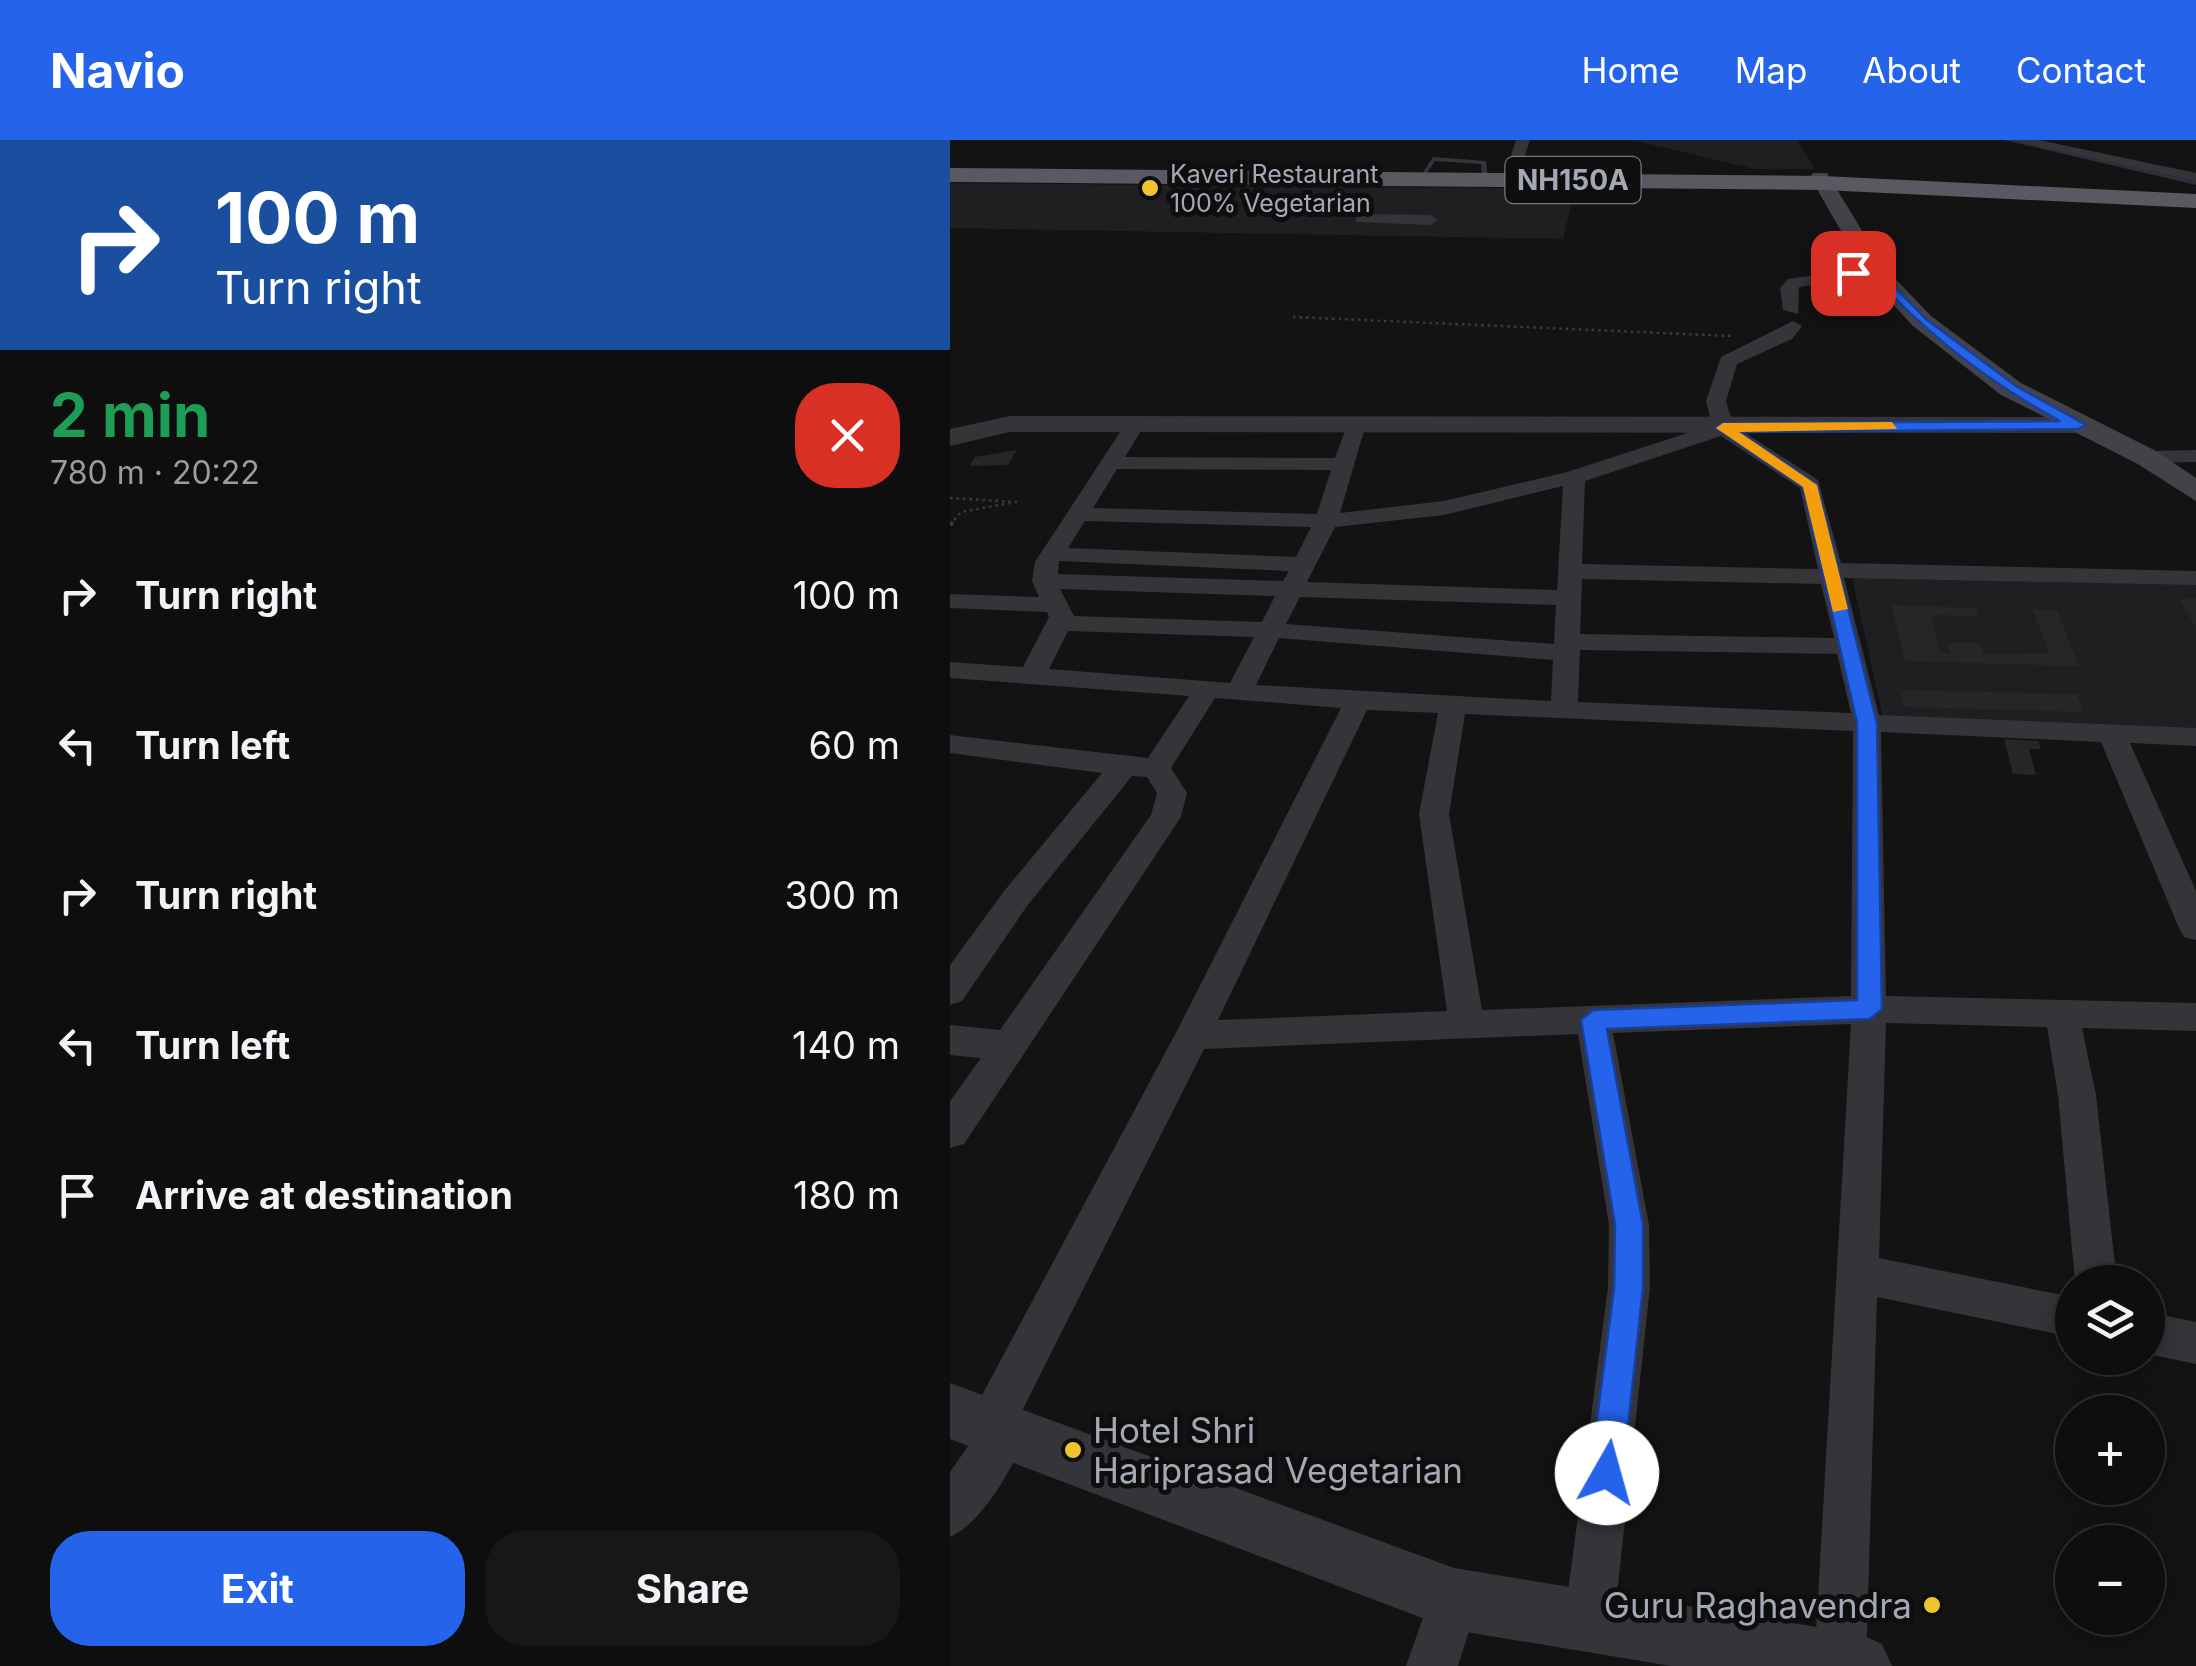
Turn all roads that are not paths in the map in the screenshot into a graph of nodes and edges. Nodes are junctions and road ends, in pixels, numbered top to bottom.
1 (1523, 140) edge
2 (2020, 140) edge
3 (950, 172) edge
4 (1512, 174) junction
5 (1486, 177) junction
6 (2196, 177) edge
7 (1822, 180) junction
8 (2196, 193) edge
9 (2196, 201) edge
10 (1366, 205) junction
11 (1430, 220) dead end
12 (1875, 270) junction
13 (1135, 424) junction
14 (1356, 424) junction
15 (2078, 425) junction
16 (1723, 428) junction
17 (954, 434) edge
18 (2146, 456) junction
19 (2196, 456) edge
20 (1110, 463) junction
21 (1344, 464) junction
22 (1574, 477) junction
23 (1175, 490) junction
24 (2196, 492) edge
25 (1078, 514) junction
26 (1326, 521) junction
27 (1052, 554) junction
28 (1302, 564) junction
29 (1568, 571) junction
30 (1831, 573) junction
31 (2196, 578) edge
32 (1044, 580) junction
33 (1289, 591) junction
34 (1566, 598) junction
35 (950, 600) edge
36 (1059, 614) junction
37 (1270, 630) junction
38 (1849, 646) junction
39 (1565, 647) junction
40 (950, 670) edge
41 (1032, 676) junction
42 (1208, 689) junction
43 (1240, 690) junction
44 (1358, 701) junction
45 (1453, 705) junction
46 (1564, 710) junction
47 (950, 723) edge
48 (1867, 723) junction
49 (2111, 734) junction
50 (2196, 737) edge
51 (950, 742) edge
52 (1140, 767) junction
53 (2196, 928) edge
54 (950, 991) edge
55 (1870, 1009) junction
56 (2062, 1014) junction
57 (2196, 1017) edge
58 (1593, 1020) junction
59 (1467, 1024) junction
60 (1192, 1035) junction
61 (950, 1040) edge
62 (1009, 1046) junction
63 (950, 1132) edge
64 (2094, 1265) edge
65 (1858, 1273) junction
66 (2055, 1314) edge
67 (2165, 1337) edge
68 (2196, 1343) edge
69 (982, 1423) edge
70 (950, 1513) edge
71 (1454, 1599) junction
72 (1589, 1622) junction
73 (1847, 1665) edge
74 (1432, 1666) edge

1 - 4 street
2 - 6 street
3 - 5 highway, NH150A
3 - 10 highway, NH150A
4 - 5 highway, NH150A
4 - 7 highway, NH150A
5 - 7 highway, NH150A
5 - 10 highway, NH150A
7 - 8 highway, NH150A
7 - 9 highway, NH150A
7 - 12 main road
10 - 11 street
12 - 15 main road
12 - 16 street
13 - 14 street
13 - 17 street
13 - 20 street
14 - 16 street
14 - 21 street
15 - 16 street
15 - 18 main road
16 - 22 street
16 - 30 street
18 - 19 street
18 - 24 main road
20 - 23 street
20 - 25 street
21 - 23 street
21 - 26 street
22 - 26 street
22 - 29 street
23 - 25 street
23 - 26 street
25 - 27 street
26 - 28 street
27 - 28 street
27 - 32 street
28 - 33 street
29 - 30 street
29 - 34 street
30 - 31 street
30 - 38 street
32 - 33 street
32 - 36 street
33 - 34 street
33 - 37 street
34 - 39 street
35 - 36 street
36 - 37 street
36 - 41 street
37 - 39 street
37 - 43 street
38 - 39 street
38 - 48 street
39 - 46 street
40 - 41 street
41 - 42 street
42 - 43 street
42 - 52 street
43 - 44 street
44 - 45 street
44 - 60 street
45 - 46 street
45 - 59 street
46 - 48 street
47 - 51 street
48 - 49 street
48 - 55 street
49 - 50 street
49 - 53 street
51 - 52 street
52 - 54 street
52 - 62 street
55 - 56 street
55 - 58 street
55 - 65 street
56 - 57 street
56 - 64 street
58 - 59 street
58 - 72 street
59 - 60 street
60 - 69 street
61 - 62 street
62 - 63 street
65 - 66 street
65 - 73 street
67 - 68 street
69 - 70 street
69 - 71 street
71 - 72 street
71 - 74 street
72 - 73 street

